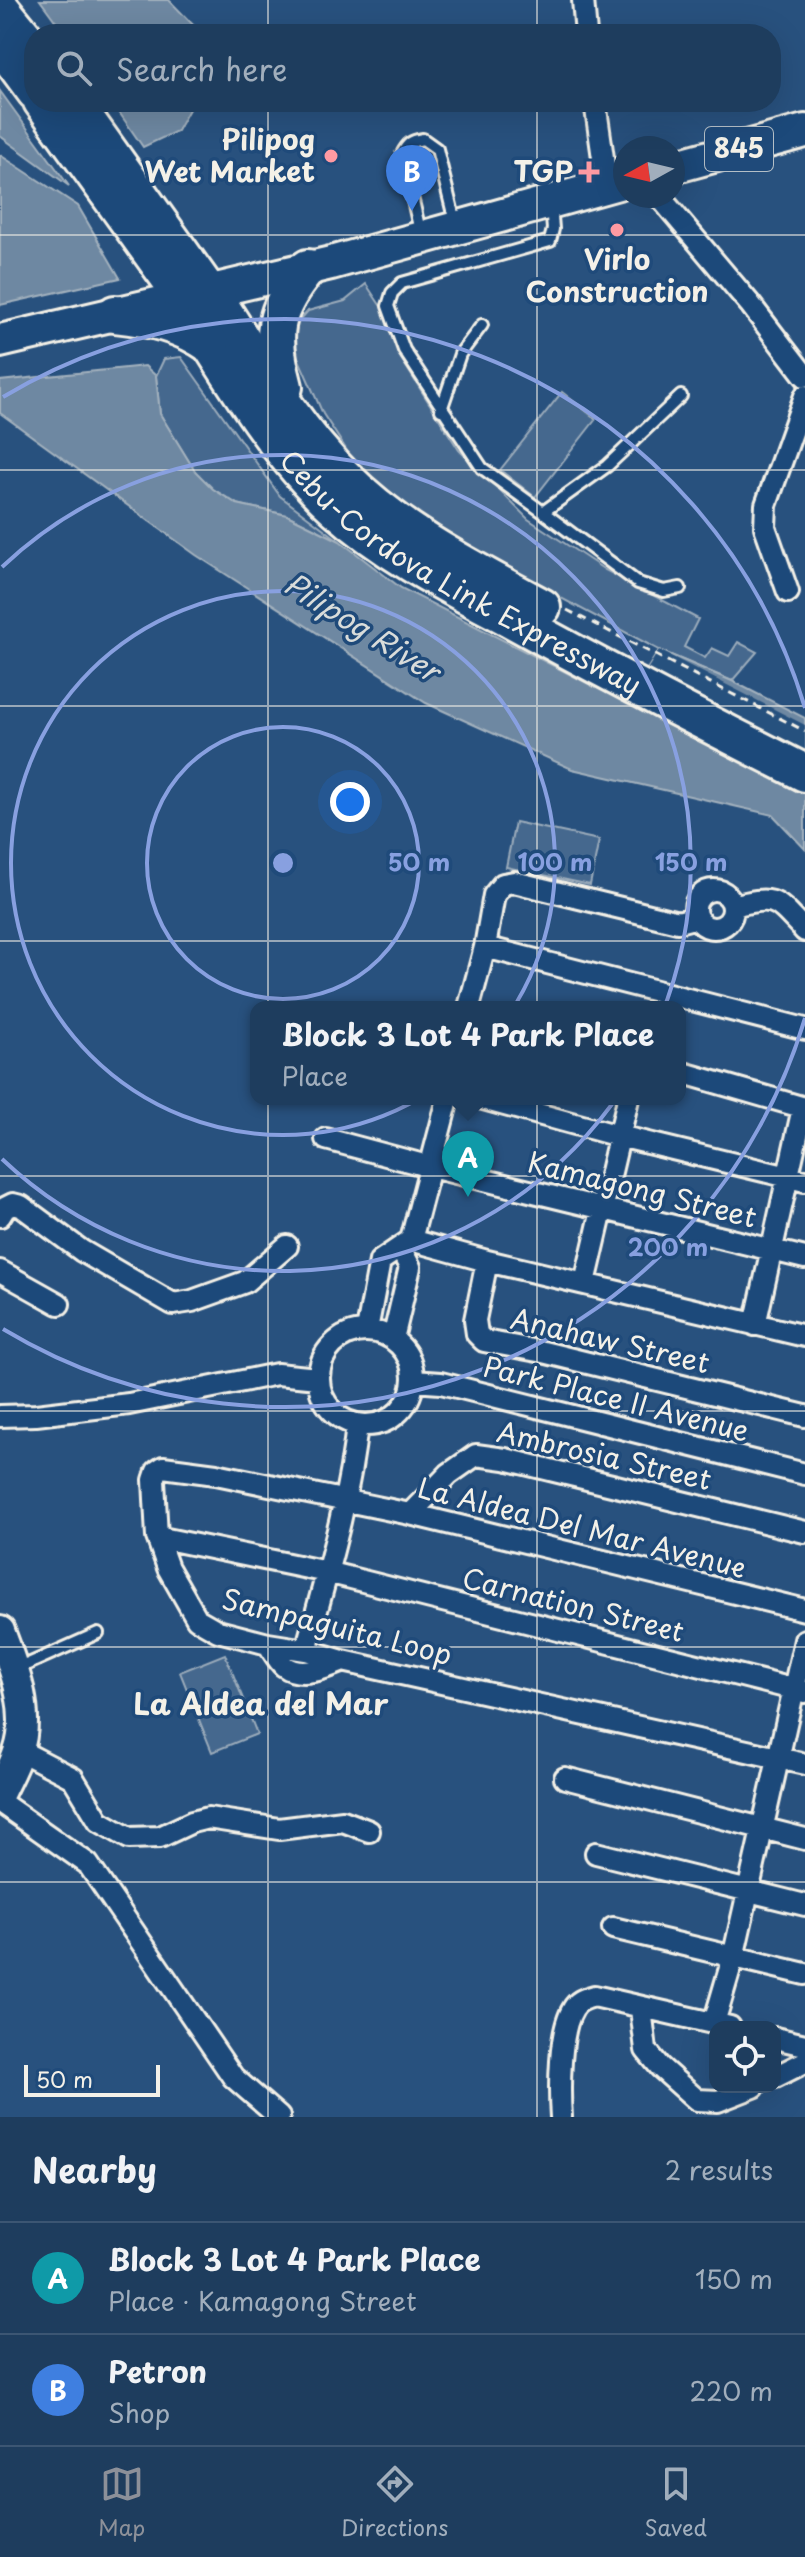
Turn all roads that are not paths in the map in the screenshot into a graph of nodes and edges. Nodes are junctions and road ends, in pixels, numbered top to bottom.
1 (583, 0) edge
2 (0, 4) edge
3 (585, 24) edge
4 (24, 34) edge
5 (0, 47) edge
6 (24, 79) edge
7 (48, 112) edge
8 (82, 112) edge
9 (598, 112) edge
10 (805, 131) edge
11 (685, 164) edge
12 (613, 172) edge
13 (613, 185) edge
14 (551, 203) junction
15 (669, 208) edge
16 (457, 228) junction
17 (422, 238) junction
18 (317, 266) junction
19 (196, 296) junction
20 (115, 314) junction
21 (482, 325) dead end
22 (0, 341) edge
23 (213, 346) junction
24 (805, 376) edge
25 (681, 396) dead end
26 (805, 396) edge
27 (289, 408) junction
28 (441, 410) junction
29 (543, 512) junction
30 (680, 588) dead end
31 (788, 592) dead end
32 (647, 670) junction
33 (805, 746) edge
34 (805, 773) edge
35 (733, 906) junction
36 (697, 917) junction
37 (805, 931) edge
38 (485, 947) junction
39 (471, 1001) edge
40 (805, 1029) edge
41 (686, 1074) edge
42 (446, 1105) edge
43 (505, 1105) edge
44 (627, 1105) edge
45 (804, 1108) edge
46 (619, 1136) junction
47 (326, 1139) dead end
48 (431, 1167) junction
49 (796, 1179) edge
50 (603, 1209) junction
51 (0, 1216) edge
52 (405, 1244) junction
53 (287, 1246) dead end
54 (771, 1251) junction
55 (805, 1258) edge
56 (487, 1261) junction
57 (0, 1271) edge
58 (585, 1283) junction
59 (59, 1304) dead end
60 (755, 1325) junction
61 (367, 1330) junction
62 (805, 1336) edge
63 (393, 1339) junction
64 (318, 1378) junction
65 (413, 1381) junction
66 (0, 1416) edge
67 (805, 1416) edge
68 (357, 1425) junction
69 (805, 1474) edge
70 (344, 1503) junction
71 (410, 1514) junction
72 (805, 1532) edge
73 (157, 1537) junction
74 (327, 1572) junction
75 (805, 1610) edge
76 (0, 1631) edge
77 (98, 1633) dead end
78 (805, 1640) edge
79 (268, 1644) junction
80 (306, 1650) junction
81 (343, 1661) junction
82 (15, 1670) junction
83 (800, 1691) edge
84 (19, 1750) junction
85 (779, 1759) junction
86 (805, 1764) edge
87 (565, 1778) dead end
88 (0, 1792) edge
89 (0, 1802) edge
90 (763, 1829) junction
91 (369, 1831) dead end
92 (805, 1839) edge
93 (596, 1853) dead end
94 (748, 1891) junction
95 (805, 1905) edge
96 (613, 1928) dead end
97 (733, 1958) junction
98 (805, 1974) edge
99 (641, 2009) junction
100 (723, 2021) edge
101 (709, 2022) edge
102 (781, 2039) edge
103 (805, 2045) edge
104 (805, 2062) edge
105 (781, 2074) edge
106 (739, 2093) edge
107 (279, 2117) edge
108 (561, 2117) edge

1 - 3 street
2 - 4 main road
5 - 6 main road
7 - 19 main road
8 - 19 main road
9 - 12 street
10 - 11 main road, 845
13 - 14 main road
14 - 16 main road
14 - 28 lane
15 - 24 street
16 - 17 main road
16 - 17 lane
17 - 18 main road
18 - 19 main road
18 - 27 highway
19 - 20 main road
19 - 23 highway, Cebu-Cordova Link Expressway
19 - 27 highway, Cebu-Cordova Link Expressway
20 - 22 main road
20 - 23 highway
21 - 28 lane
23 - 32 highway, Cebu-Cordova Link Expressway
25 - 29 lane
26 - 31 street
27 - 32 highway, Cebu-Cordova Link Expressway
28 - 29 lane
29 - 30 lane
32 - 33 highway, Cebu-Cordova Link Expressway
32 - 34 highway, Cebu-Cordova Link Expressway
35 - 36 street
35 - 36 street
35 - 37 street
36 - 38 street
38 - 39 street
38 - 40 street
41 - 45 street
42 - 48 street
43 - 46 street
44 - 46 street
45 - 49 street
46 - 49 street
46 - 50 street
47 - 48 street, Kamagong Street
48 - 50 street, Kamagong Street
48 - 52 street
49 - 54 street
50 - 54 street, Kamagong Street
50 - 58 street
51 - 53 street
52 - 56 street
52 - 61 street
52 - 63 street
54 - 55 street, Kamagong Street
54 - 60 street
56 - 58 street
56 - 67 street, Anahaw Street
57 - 59 street
58 - 60 street
60 - 62 street
61 - 63 street
61 - 64 street
63 - 65 street
64 - 66 street
64 - 68 street
65 - 68 street
65 - 69 street, Park Place II Avenue
68 - 70 street
70 - 71 street, La Aldea Del Mar Avenue
70 - 73 street, Sampaguita Loop
70 - 74 street
71 - 72 street, Ambrosia Street
71 - 75 street, La Aldea Del Mar Avenue
73 - 74 street, Carnation Street
73 - 79 street, Sampaguita Loop
74 - 80 street
74 - 83 street, Carnation Street
76 - 82 street
77 - 82 lane
78 - 83 street
79 - 80 street, Sampaguita Loop
79 - 81 street
80 - 81 street, Sampaguita Loop
81 - 85 street, Sampaguita Loop
82 - 84 street
83 - 85 street
84 - 88 street
84 - 91 street
85 - 86 street, Sampaguita Loop
85 - 90 street
87 - 90 street
89 - 107 street
90 - 92 street
90 - 94 street
93 - 94 street
94 - 95 street
94 - 97 street
96 - 97 street
97 - 98 street
97 - 100 street
99 - 101 street
99 - 106 street
99 - 108 street
102 - 103 street
104 - 105 street

